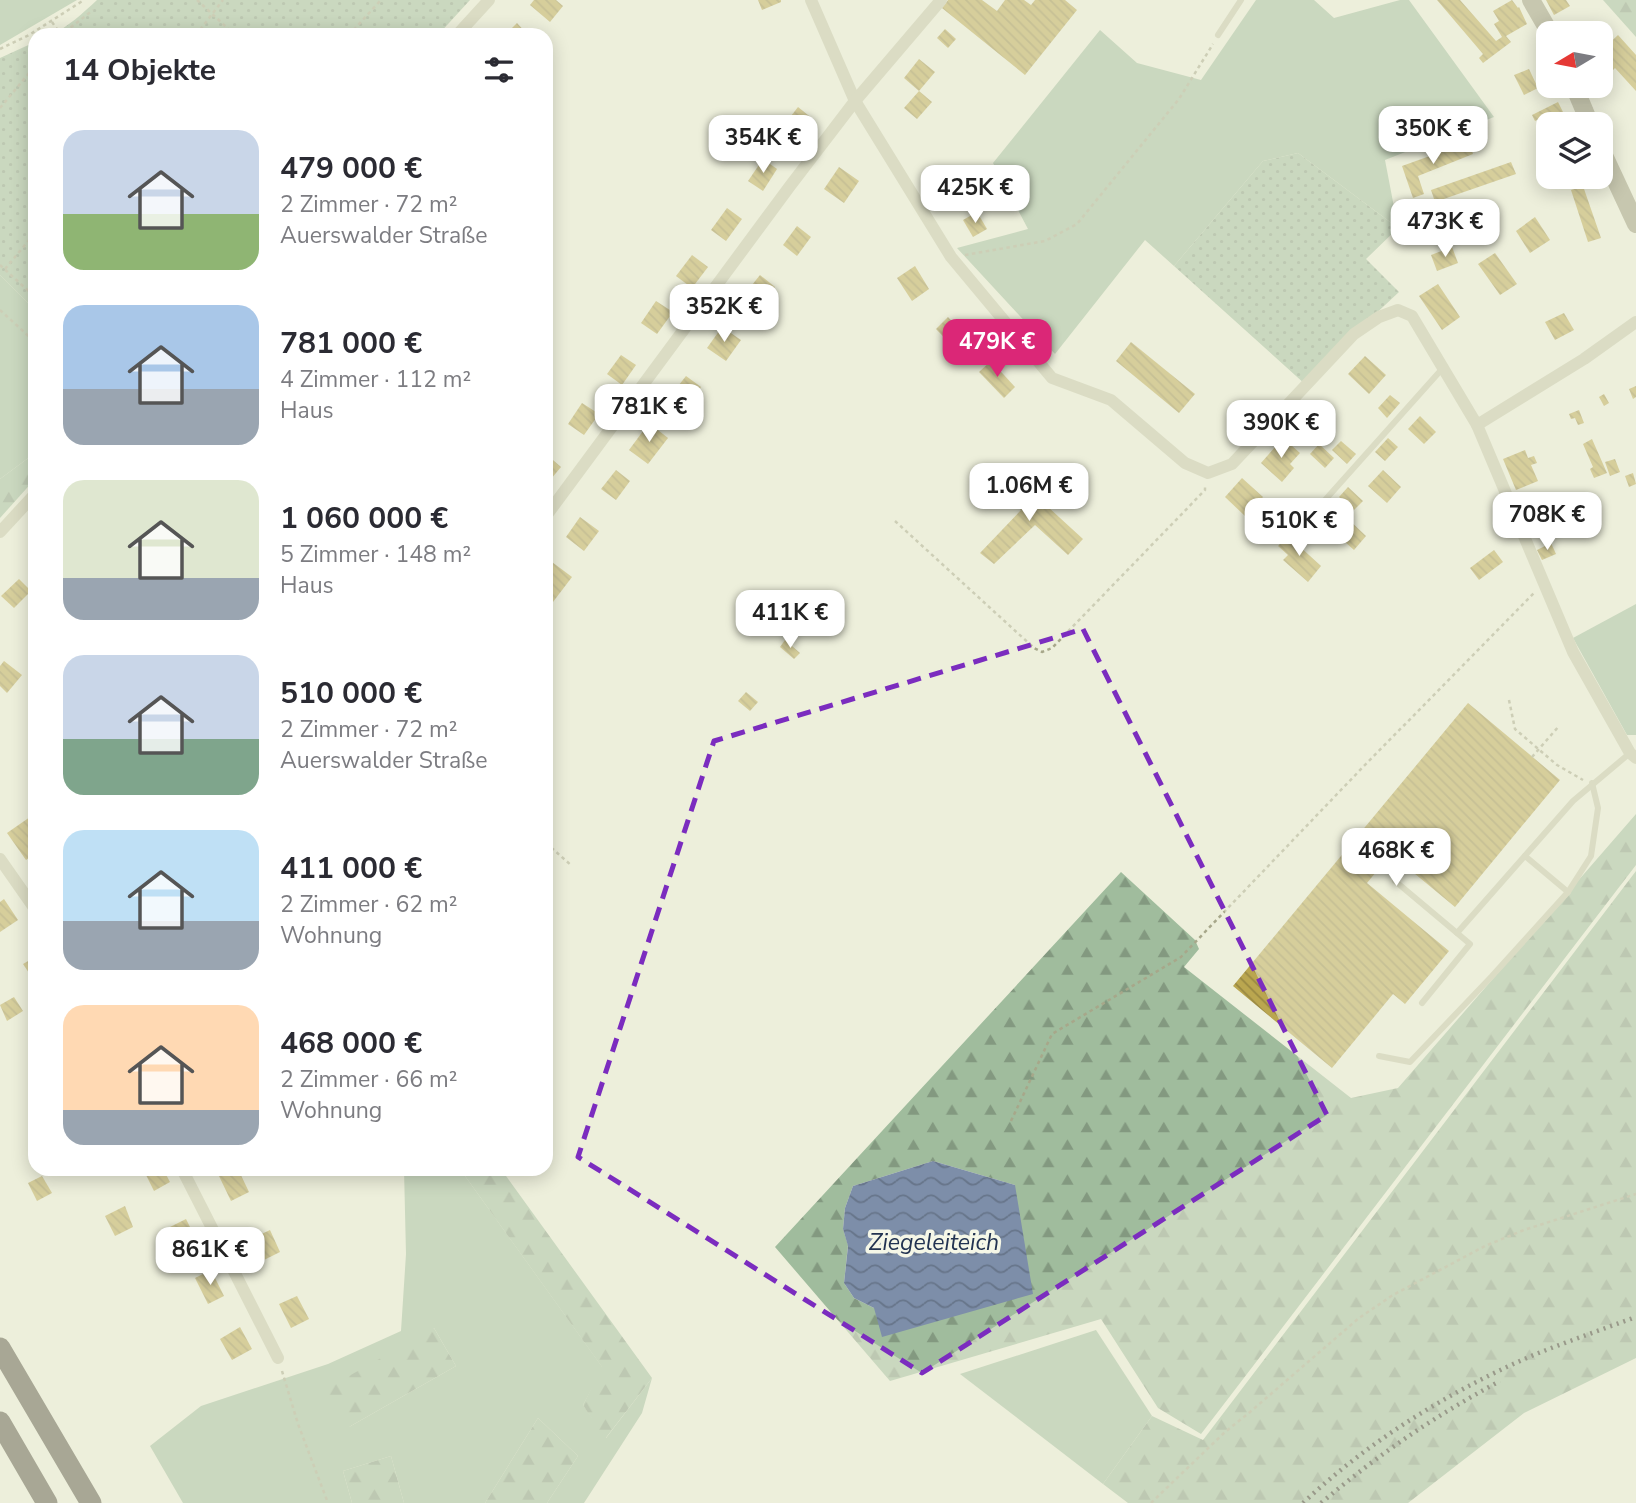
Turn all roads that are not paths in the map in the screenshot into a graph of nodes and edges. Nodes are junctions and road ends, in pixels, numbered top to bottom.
1 (489, 0) edge
2 (811, 0) edge
3 (941, 0) edge
4 (1241, 0) edge
5 (1531, 0) edge
6 (1543, 21) edge
7 (463, 28) edge
8 (1218, 35) road end
9 (855, 101) junction
10 (1613, 175) edge
11 (1636, 224) edge
12 (1636, 322) edge
13 (1442, 369) junction
14 (1477, 425) junction
15 (28, 502) edge
16 (553, 506) edge
17 (1317, 509) dead end
18 (0, 532) edge
19 (1634, 753) edge
20 (1592, 783) junction
21 (1525, 856) junction
22 (0, 859) edge
23 (1395, 881) dead end
24 (1568, 892) junction
25 (28, 899) edge
26 (1457, 933) junction
27 (1422, 1003) dead end
28 (1378, 1056) dead end
29 (186, 1176) edge
30 (0, 1348) edge
31 (278, 1358) road end
32 (0, 1422) edge
33 (47, 1503) edge
34 (91, 1503) edge

1 - 7 street
2 - 9 street
3 - 9 street
4 - 8 lane
5 - 6 main road
9 - 13 street
9 - 16 street
10 - 11 main road
12 - 14 street
13 - 14 street
13 - 17 lane
14 - 19 street
15 - 18 street
19 - 20 lane
20 - 21 lane
20 - 24 lane
21 - 24 lane
21 - 26 lane
22 - 25 street
23 - 26 lane
24 - 28 lane
26 - 27 lane
29 - 31 street
30 - 34 highway
32 - 33 highway

